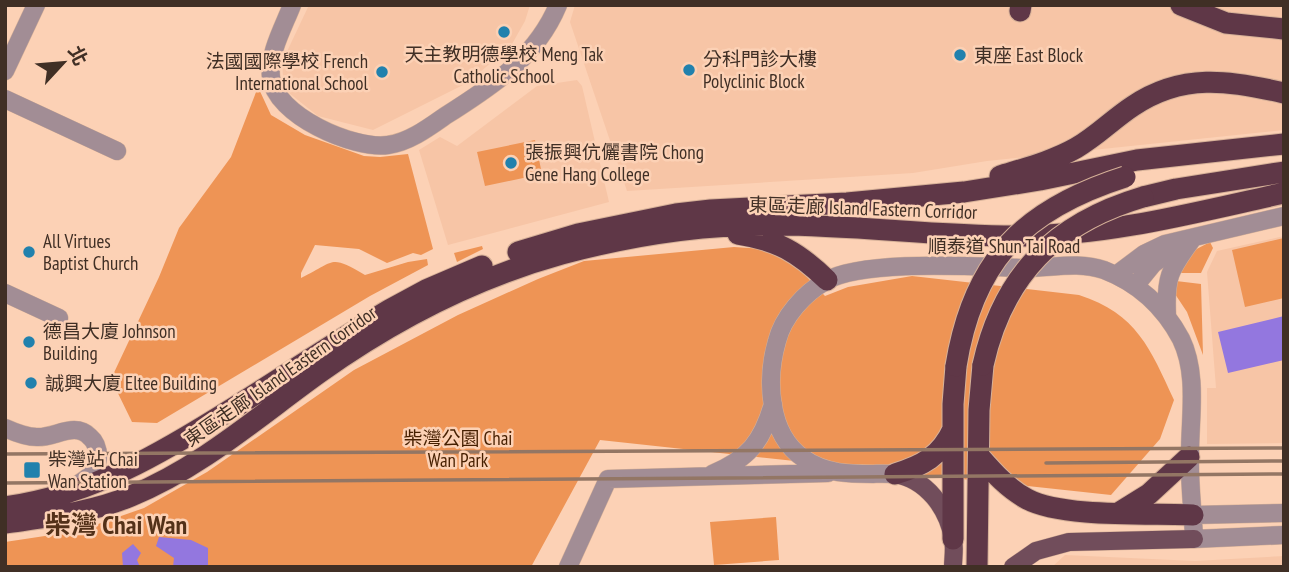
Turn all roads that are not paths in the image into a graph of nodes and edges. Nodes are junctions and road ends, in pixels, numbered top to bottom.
1 (36, 5) edge
2 (292, 5) edge
3 (558, 5) edge
4 (1181, 5) edge
5 (1284, 29) edge
6 (5, 71) edge
7 (1284, 93) edge
8 (5, 99) edge
9 (1284, 145) edge
10 (117, 151) dead end
11 (1284, 172) edge
12 (1284, 193) edge
13 (916, 196) junction
14 (1284, 216) edge
15 (691, 229) junction
16 (1193, 238) junction
17 (1116, 275) junction
18 (827, 280) junction
19 (1135, 286) junction
20 (5, 293) edge
21 (1167, 316) junction
22 (59, 318) dead end
23 (773, 404) junction
24 (5, 428) edge
25 (954, 428) junction
26 (979, 456) junction
27 (1189, 457) junction
28 (835, 473) junction
29 (895, 474) junction
30 (706, 477) junction
31 (51, 499) junction
32 (5, 507) edge
33 (1120, 512) junction
34 (1284, 513) edge
35 (1193, 515) junction
36 (5, 523) edge
37 (1284, 535) edge
38 (953, 539) junction
39 (1195, 539) junction
40 (568, 567) edge
41 (953, 567) edge
42 (977, 567) edge
43 (1013, 567) edge

1 - 6 street
2 - 3 street
4 - 5 highway
7 - 13 highway
8 - 10 street
9 - 13 highway, 東區走廊 Island Eastern Corridor
9 - 25 highway, bridge
11 - 26 highway, bridge
12 - 15 highway, 東區走廊 Island Eastern Corridor
13 - 31 highway, 東區走廊 Island Eastern Corridor
14 - 16 street
15 - 18 highway
15 - 36 highway, 東區走廊 Island Eastern Corridor
16 - 17 street
16 - 19 street
16 - 21 street
17 - 18 street, 順泰道 Shun Tai Road
17 - 19 street, 順泰道 Shun Tai Road
18 - 23 street, 順泰道 Shun Tai Road
19 - 21 street, 順泰道 Shun Tai Road
20 - 22 street
21 - 27 street, 順泰道 Shun Tai Road
23 - 28 street
23 - 30 street
24 - 31 street
25 - 29 highway
25 - 38 highway
26 - 33 highway
26 - 42 highway
27 - 33 highway
27 - 35 street, 順泰道 Shun Tai Road
28 - 29 street
28 - 30 street
29 - 38 main road
30 - 40 street
31 - 32 highway, 東區走廊 Island Eastern Corridor
33 - 35 highway
34 - 35 street
35 - 39 street, 順泰道 Shun Tai Road
37 - 39 street
38 - 41 main road
39 - 43 main road

